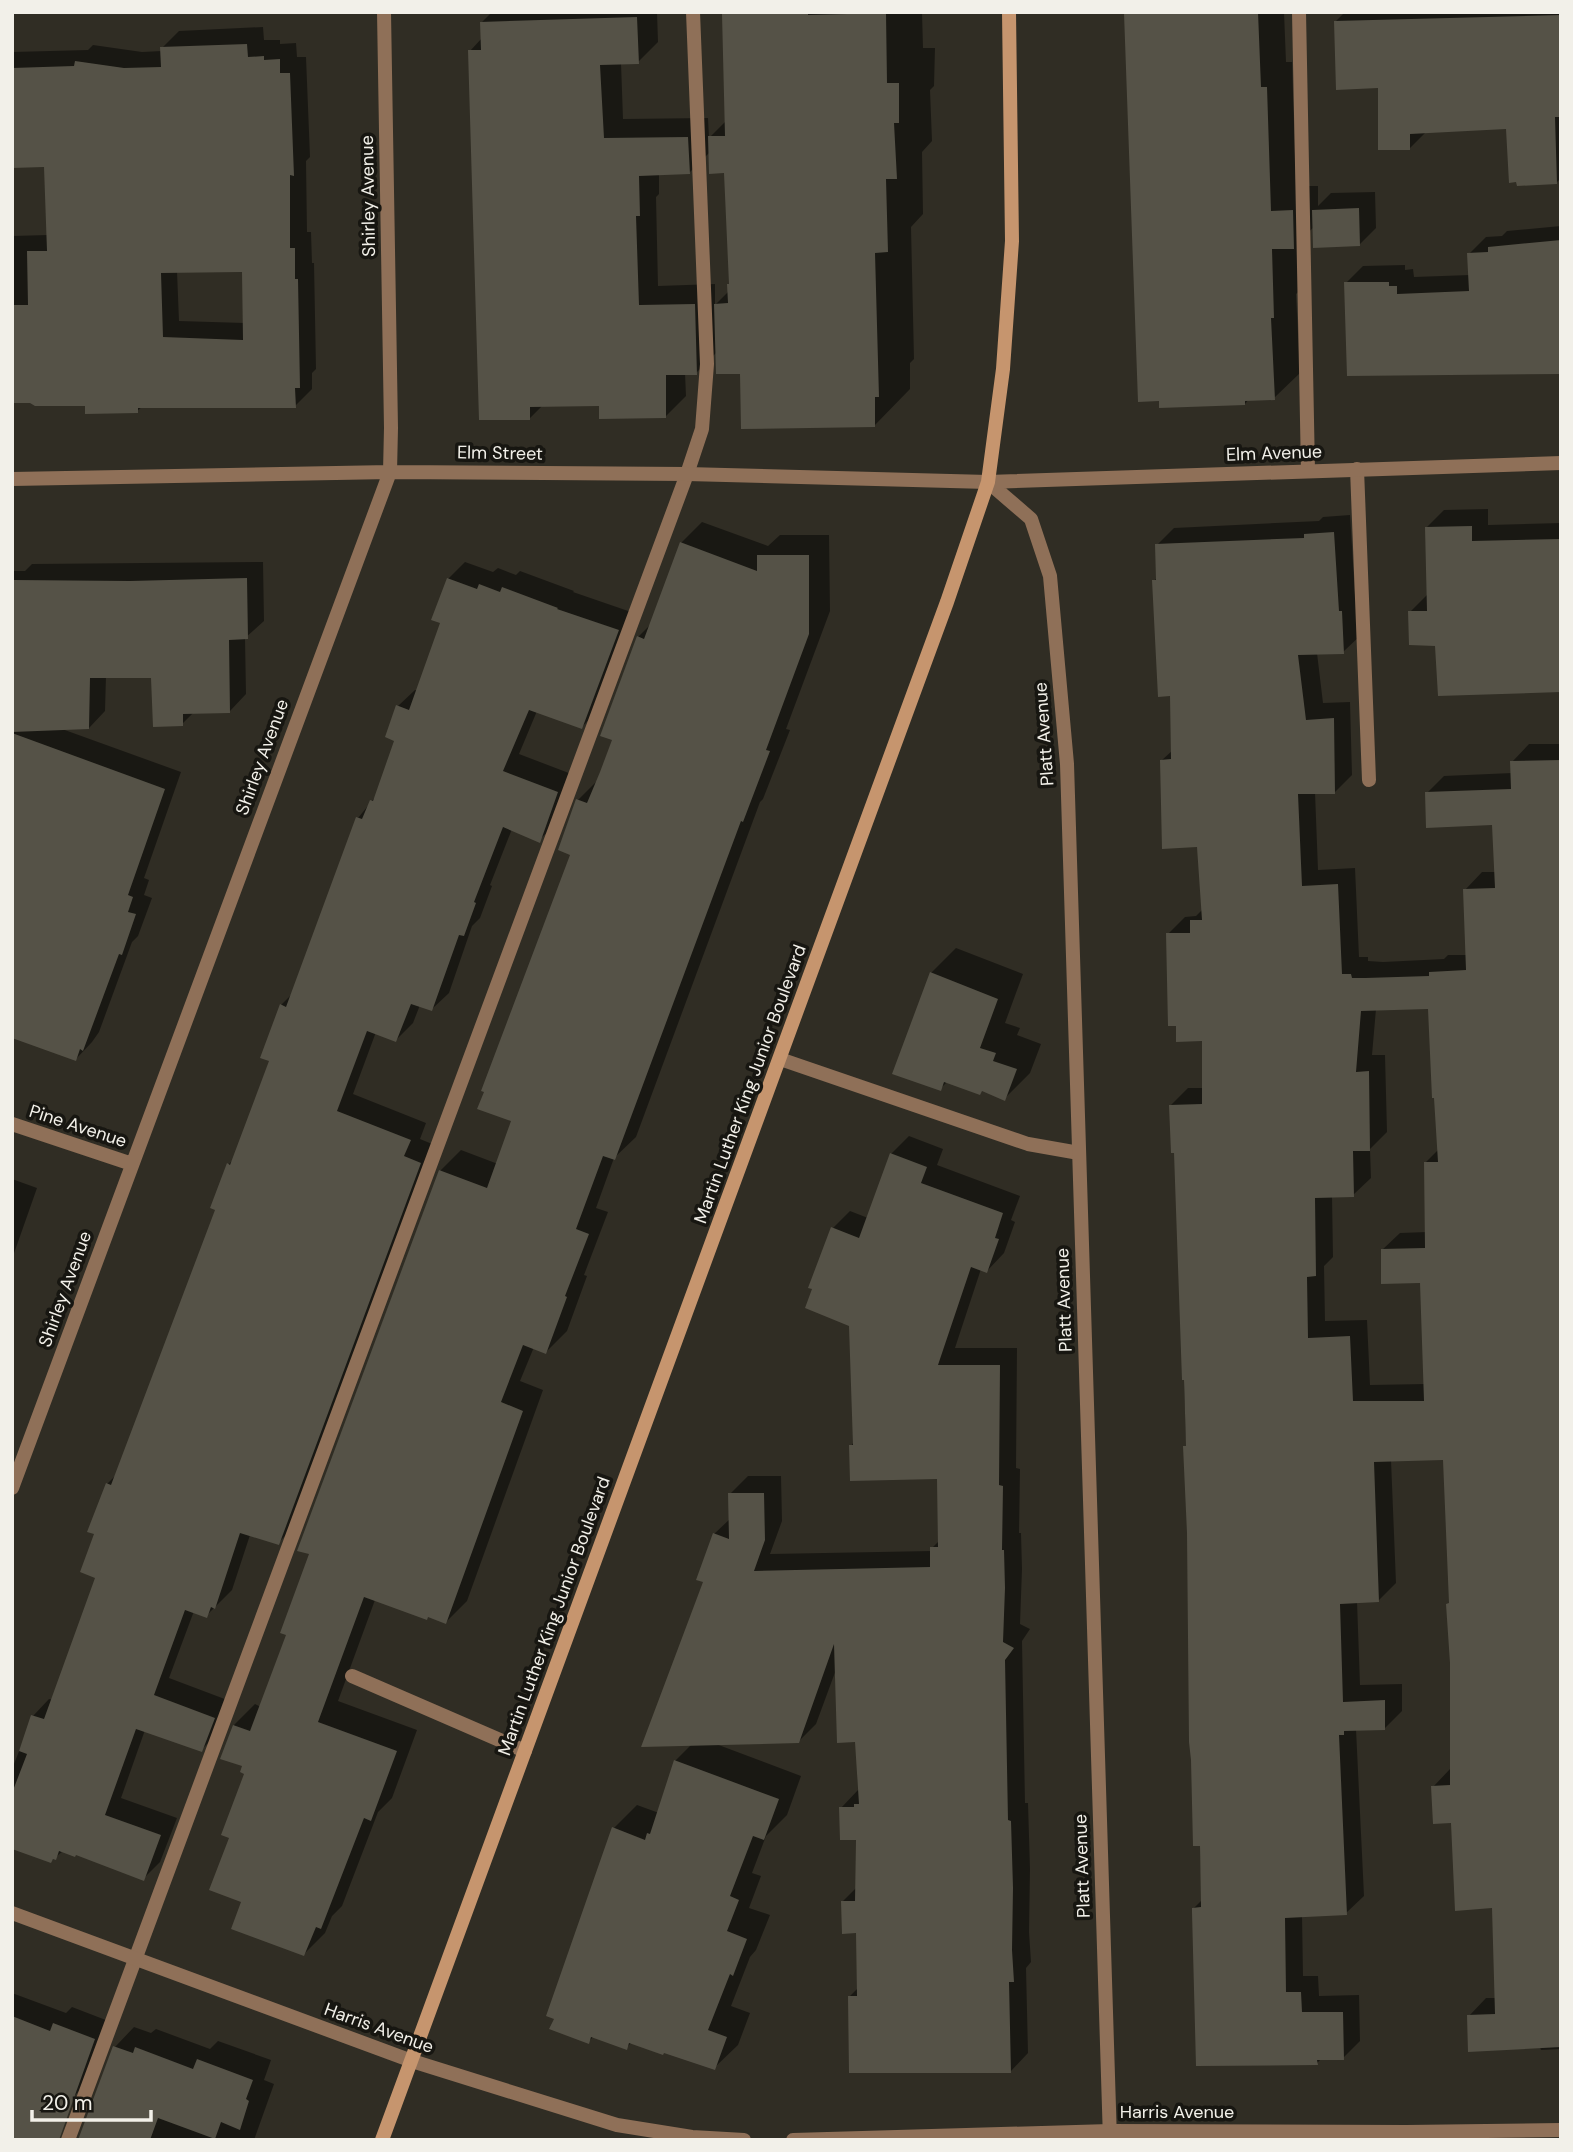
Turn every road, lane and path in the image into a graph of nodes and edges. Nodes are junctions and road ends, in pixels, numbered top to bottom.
1 (384, 12) edge
2 (693, 12) edge
3 (1009, 12) edge
4 (1299, 12) edge
5 (1561, 463) edge
6 (1357, 469) junction
7 (1308, 471) junction
8 (390, 472) junction
9 (687, 474) junction
10 (12, 479) edge
11 (988, 482) junction
12 (1369, 780) dead end
13 (780, 1059) junction
14 (12, 1124) edge
15 (1079, 1153) junction
16 (132, 1164) junction
17 (12, 1488) edge
18 (352, 1676) dead end
19 (525, 1751) junction
20 (12, 1913) edge
21 (135, 1959) junction
22 (412, 2061) junction
23 (1561, 2130) edge
24 (1110, 2135) edge
25 (1406, 2136) edge
26 (691, 2138) edge
27 (68, 2140) edge
28 (382, 2140) edge
29 (744, 2140) edge
30 (793, 2140) edge

1 - 8 street, Shirley Avenue
2 - 9 street
3 - 11 main road, Martin Luther King Junior Boulevard
4 - 7 street
5 - 6 street, Elm Avenue
6 - 7 street, Elm Avenue
6 - 12 street
7 - 11 street, Elm Avenue
8 - 9 street, Elm Street
8 - 10 street, Elm Street
8 - 16 street, Shirley Avenue
9 - 11 street, Elm Street
9 - 21 street
11 - 13 main road, Martin Luther King Junior Boulevard
11 - 15 street, Platt Avenue
13 - 15 street
13 - 19 main road, Martin Luther King Junior Boulevard
14 - 16 street, Pine Avenue
15 - 24 street, Platt Avenue
16 - 17 street, Shirley Avenue
18 - 19 street
19 - 22 main road, Martin Luther King Junior Boulevard
20 - 21 street, Harris Avenue
21 - 22 street, Harris Avenue
21 - 27 street
22 - 26 street, Harris Avenue
22 - 28 main road, Martin Luther King Junior Boulevard
23 - 25 street, Harris Avenue
24 - 25 street, Harris Avenue
24 - 30 street, Harris Avenue
26 - 29 street, Harris Avenue

